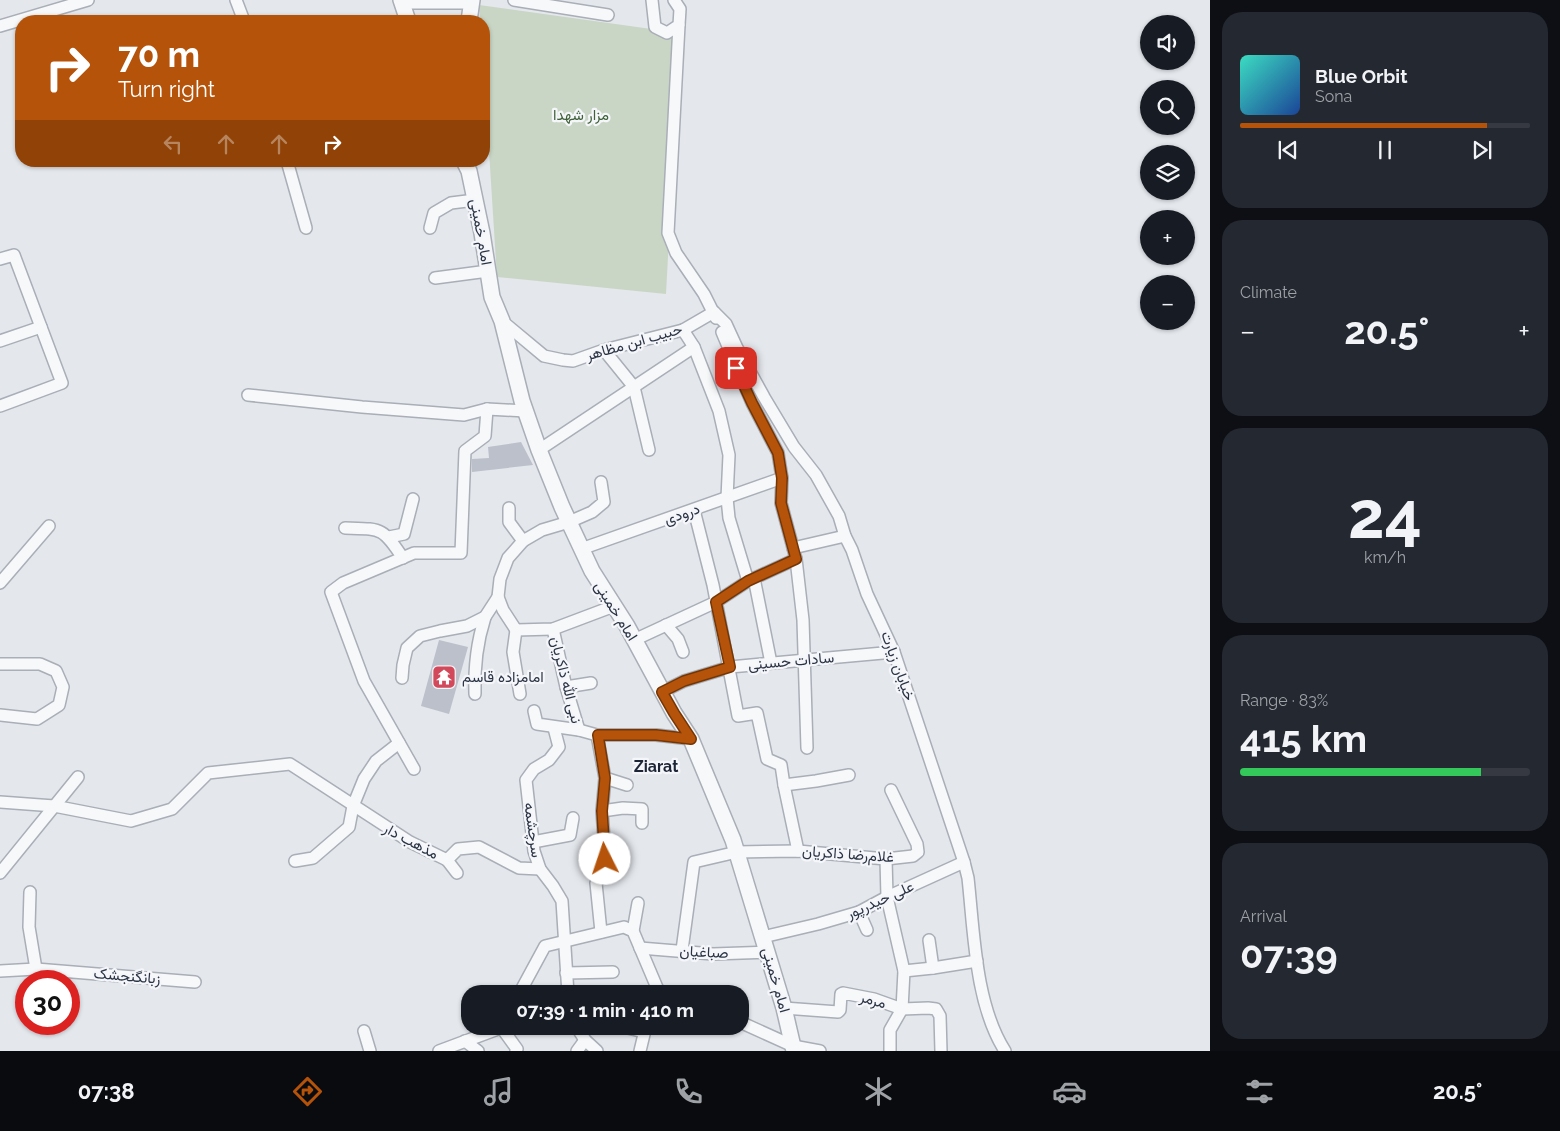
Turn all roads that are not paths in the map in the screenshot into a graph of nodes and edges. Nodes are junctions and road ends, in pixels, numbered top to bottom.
1 (88, 0) edge
2 (236, 0) edge
3 (514, 0) edge
4 (652, 0) edge
5 (674, 0) edge
6 (402, 1) edge
7 (472, 2) edge
8 (37, 15) edge
9 (242, 15) edge
10 (406, 15) edge
11 (470, 15) edge
12 (608, 15) dead end
13 (15, 22) edge
14 (679, 25) junction
15 (0, 26) edge
16 (288, 167) edge
17 (470, 167) edge
18 (475, 200) junction
19 (306, 228) dead end
20 (430, 228) dead end
21 (0, 259) edge
22 (488, 271) junction
23 (435, 278) dead end
24 (714, 312) junction
25 (502, 321) junction
26 (41, 327) junction
27 (683, 330) junction
28 (0, 341) edge
29 (694, 348) junction
30 (604, 350) junction
31 (634, 387) junction
32 (248, 395) dead end
33 (0, 406) edge
34 (487, 409) junction
35 (526, 411) junction
36 (539, 450) junction
37 (649, 450) dead end
38 (782, 478) junction
39 (601, 482) dead end
40 (727, 498) junction
41 (413, 499) dead end
42 (509, 508) dead end
43 (694, 510) junction
44 (568, 522) junction
45 (49, 526) dead end
46 (345, 528) dead end
47 (844, 536) junction
48 (389, 537) junction
49 (523, 541) junction
50 (581, 549) junction
51 (794, 553) junction
52 (403, 558) junction
53 (2, 576) edge
54 (751, 580) junction
55 (498, 598) junction
56 (716, 602) junction
57 (614, 606) junction
58 (485, 617) junction
59 (666, 625) junction
60 (553, 629) junction
61 (516, 630) junction
62 (634, 640) junction
63 (683, 652) dead end
64 (894, 652) junction
65 (804, 660) junction
66 (771, 662) junction
67 (0, 664) edge
68 (730, 667) junction
69 (402, 678) dead end
70 (591, 682) dead end
71 (566, 687) junction
72 (662, 692) junction
73 (475, 694) dead end
74 (520, 694) dead end
75 (534, 710) dead end
76 (0, 715) edge
77 (554, 728) junction
78 (579, 730) junction
79 (598, 735) junction
80 (691, 739) junction
81 (399, 743) junction
82 (807, 748) dead end
83 (414, 769) dead end
84 (848, 775) dead end
85 (78, 777) dead end
86 (605, 778) junction
87 (627, 785) dead end
88 (784, 785) junction
89 (891, 790) dead end
90 (0, 802) edge
91 (54, 806) junction
92 (353, 806) junction
93 (602, 811) junction
94 (573, 818) dead end
95 (642, 823) dead end
96 (533, 842) junction
97 (798, 851) junction
98 (737, 852) junction
99 (0, 857) edge
100 (886, 859) junction
101 (447, 860) junction
102 (295, 861) dead end
103 (964, 862) junction
104 (540, 869) junction
105 (0, 873) edge
106 (457, 873) dead end
107 (30, 892) dead end
108 (887, 897) junction
109 (638, 903) dead end
110 (859, 912) junction
111 (867, 930) dead end
112 (633, 931) junction
113 (601, 932) junction
114 (763, 937) junction
115 (929, 940) dead end
116 (564, 941) junction
117 (640, 948) junction
118 (682, 950) junction
119 (768, 952) junction
120 (977, 961) junction
121 (933, 968) junction
122 (36, 969) junction
123 (0, 970) edge
124 (904, 971) junction
125 (613, 972) dead end
126 (566, 973) junction
127 (195, 982) dead end
128 (524, 985) edge
129 (567, 985) edge
130 (657, 985) edge
131 (784, 1008) junction
132 (902, 1009) junction
133 (749, 1027) edge
134 (364, 1031) dead end
135 (480, 1035) edge
136 (506, 1035) edge
137 (582, 1035) edge
138 (644, 1035) edge
139 (585, 1040) junction
140 (465, 1041) junction
141 (793, 1049) edge
142 (477, 1050) edge
143 (370, 1051) edge
144 (439, 1051) edge
145 (516, 1051) edge
146 (577, 1051) edge
147 (597, 1051) edge
148 (640, 1051) edge
149 (820, 1051) edge
150 (890, 1051) edge
151 (941, 1051) edge
152 (1005, 1051) edge

1 - 8 street
2 - 9 street
3 - 12 street
4 - 14 street
5 - 14 street
6 - 7 street
6 - 10 street
7 - 11 street
13 - 15 street
14 - 24 street
16 - 19 street
17 - 18 street, امام خمینی
18 - 20 street
18 - 22 street, امام خمینی
21 - 26 street
22 - 23 street
22 - 25 street, امام خمینی
24 - 27 street, حبیب ابن مظاهر
24 - 38 street
24 - 47 street, خیابان زیارت
25 - 30 street, حبیب ابن مظاهر
25 - 35 street, امام خمینی
26 - 28 street
26 - 33 street
27 - 29 street
27 - 30 street, حبیب ابن مظاهر
29 - 31 street
29 - 40 street
30 - 31 street
31 - 36 street
31 - 37 street
32 - 34 street
34 - 35 street
34 - 52 street
35 - 36 street, امام خمینی
36 - 44 street, امام خمینی
38 - 40 street, درودی
38 - 51 street
39 - 44 street
40 - 43 street, درودی
40 - 54 street
41 - 48 street
42 - 49 street
43 - 50 street, درودی
43 - 56 street
44 - 49 street
44 - 50 street, امام خمینی
45 - 53 street
46 - 48 street
47 - 51 street
47 - 64 street, خیابان زیارت
48 - 52 street
49 - 55 street
50 - 57 street, امام خمینی
51 - 54 street
51 - 65 street
52 - 81 street
54 - 56 street
54 - 66 street
55 - 58 street
55 - 61 street
56 - 59 street
56 - 68 street
57 - 60 street
57 - 62 street, امام خمینی
58 - 69 street
58 - 73 street
59 - 62 street
59 - 63 street
60 - 61 street
60 - 71 street, نبی الله ذاکریان
61 - 74 street
62 - 72 street, امام خمینی
64 - 65 street, سادات حسینی
64 - 103 street, خیابان زیارت
65 - 66 street, سادات حسینی
65 - 82 street
66 - 68 street, سادات حسینی
67 - 76 street
68 - 72 street, سادات حسینی
68 - 88 street
70 - 71 street
71 - 78 street, نبی الله ذاکریان
72 - 80 street, امام خمینی
75 - 77 street
77 - 78 street
77 - 96 street, سرچشمه
78 - 79 street
79 - 80 street
79 - 86 street
80 - 98 street, امام خمینی
81 - 83 street
81 - 92 street
84 - 88 street
85 - 91 street
86 - 87 street
86 - 93 street
88 - 97 street
89 - 100 street, غلام‌رضا ذاکریان
90 - 91 street
91 - 92 street, مذهب دار
91 - 105 street
92 - 101 street, مذهب دار
92 - 102 street
93 - 95 street
93 - 113 street
94 - 96 street
96 - 104 street, سرچشمه
97 - 98 street, غلام‌رضا ذاکریان
97 - 100 street, غلام‌رضا ذاکریان
98 - 114 street, امام خمینی
98 - 118 street, غلام‌رضا ذاکریان
99 - 105 street
100 - 108 street
101 - 104 street, مذهب دار
101 - 106 street
103 - 108 street, علی حیدرپور
103 - 120 street, خیابان زیارت
104 - 116 street, سرچشمه
107 - 122 street
108 - 110 street, علی حیدرپور
108 - 124 street
109 - 112 street
110 - 111 street
110 - 114 street, علی حیدرپور
112 - 113 street
112 - 117 street
113 - 116 street
114 - 119 street, امام خمینی
115 - 121 street
116 - 126 street, سرچشمه
116 - 128 street
117 - 118 street, صباغیان
117 - 130 street
118 - 119 street, صباغیان
119 - 131 street, امام خمینی
120 - 121 street
120 - 152 street, خیابان زیارت
121 - 124 street
122 - 123 street, زبانگنجشک
122 - 127 street, زبانگنجشک
124 - 132 street
125 - 126 street
126 - 129 street, سرچشمه
131 - 132 street, مرمر
131 - 141 street, امام خمینی
132 - 150 street
132 - 151 street, مرمر
133 - 141 street
134 - 143 street
135 - 140 street
136 - 145 street
137 - 139 street
138 - 148 street
139 - 146 street
139 - 147 street
140 - 142 street
140 - 144 street
141 - 149 street

